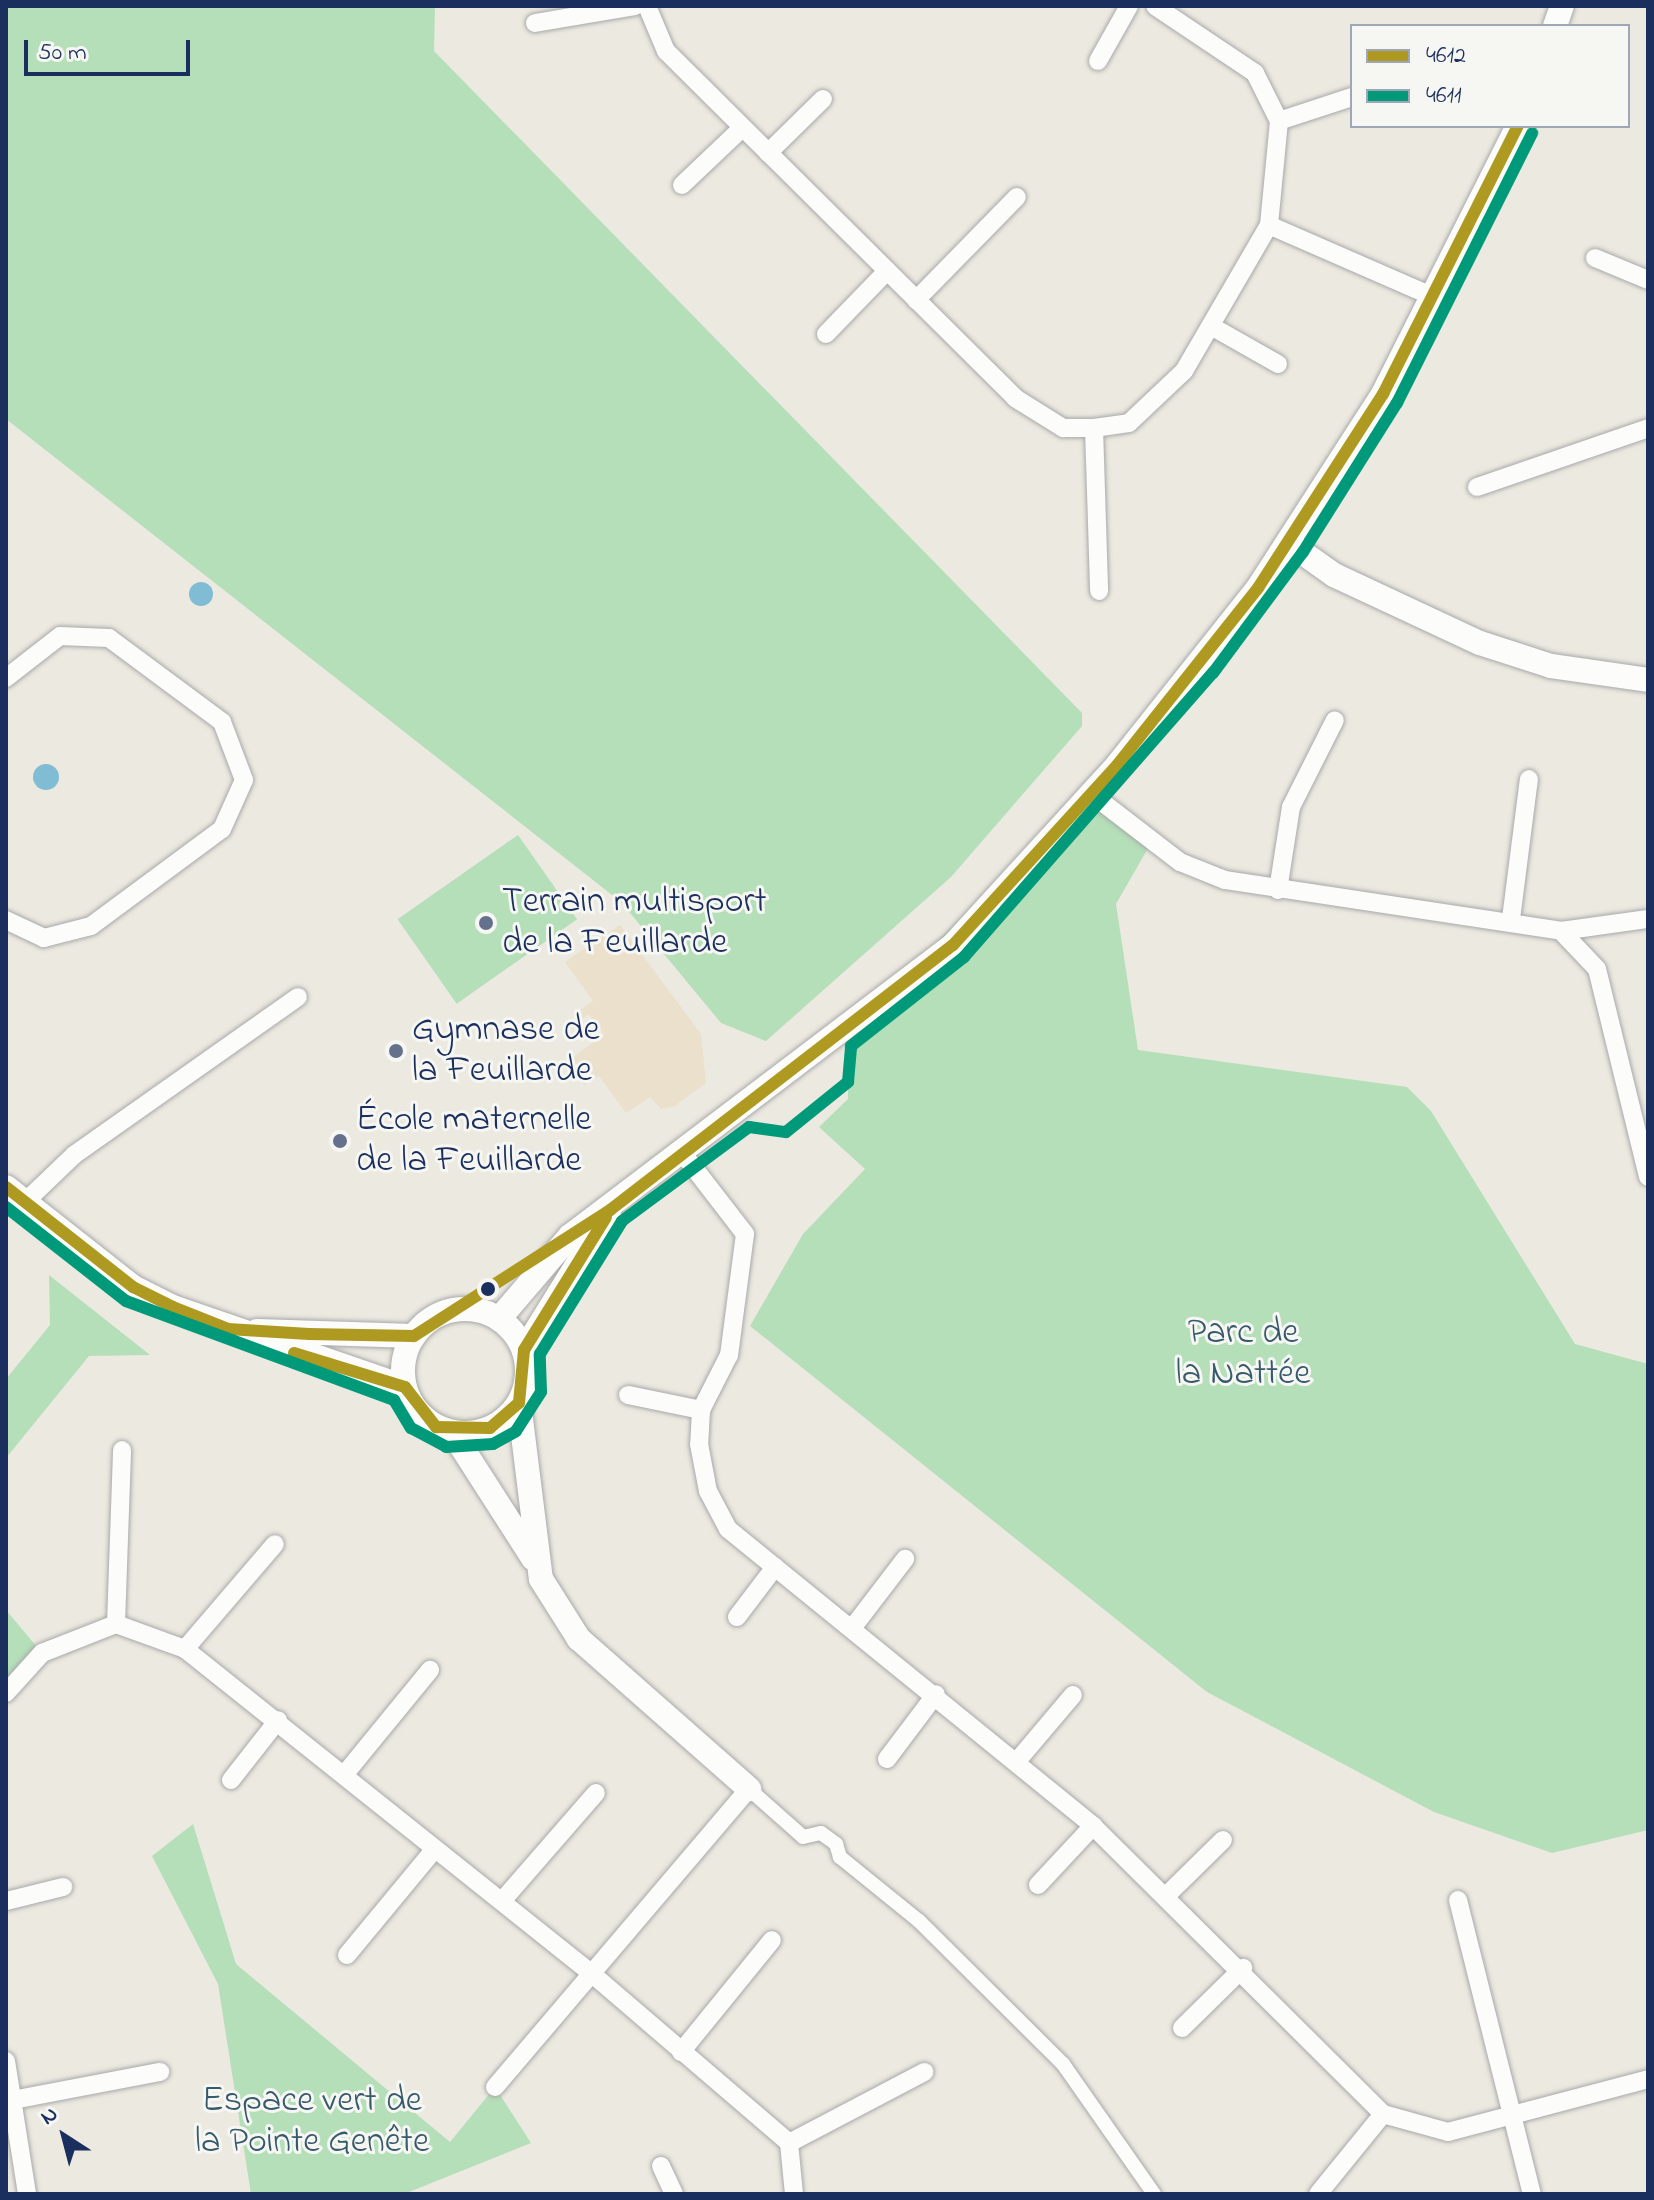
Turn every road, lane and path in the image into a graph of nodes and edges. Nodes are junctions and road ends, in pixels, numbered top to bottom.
1 (635, 6) edge
2 (647, 6) edge
3 (1129, 6) edge
4 (1155, 6) edge
5 (535, 23) dead end
6 (1098, 61) dead end
7 (1350, 98) edge
8 (823, 99) dead end
9 (1279, 121) junction
10 (742, 128) junction
11 (1517, 128) edge
12 (768, 153) junction
13 (682, 185) dead end
14 (1017, 197) dead end
15 (1269, 225) junction
16 (1595, 258) dead end
17 (887, 271) junction
18 (1648, 280) edge
19 (1436, 298) junction
20 (916, 300) junction
21 (1211, 326) junction
22 (826, 334) dead end
23 (1278, 364) dead end
24 (1094, 428) junction
25 (1648, 428) edge
26 (1477, 487) dead end
27 (1289, 543) junction
28 (1099, 591) dead end
29 (6, 678) edge
30 (1648, 680) edge
31 (1335, 720) dead end
32 (1529, 779) dead end
33 (1089, 792) junction
34 (1278, 890) junction
35 (1511, 919) junction
36 (1648, 919) edge
37 (6, 920) edge
38 (1561, 931) junction
39 (298, 997) dead end
40 (684, 1155) junction
41 (1648, 1177) edge
42 (6, 1187) edge
43 (25, 1202) junction
44 (610, 1210) junction
45 (499, 1319) junction
46 (228, 1329) junction
47 (414, 1336) junction
48 (524, 1350) junction
49 (405, 1387) junction
50 (628, 1395) dead end
51 (519, 1403) junction
52 (701, 1410) junction
53 (452, 1432) junction
54 (122, 1450) dead end
55 (275, 1544) dead end
56 (905, 1559) dead end
57 (537, 1565) junction
58 (775, 1567) junction
59 (737, 1617) dead end
60 (116, 1624) junction
61 (853, 1627) junction
62 (185, 1649) junction
63 (430, 1670) dead end
64 (6, 1693) edge
65 (936, 1694) junction
66 (1073, 1695) dead end
67 (278, 1720) junction
68 (887, 1759) dead end
69 (1018, 1760) junction
70 (344, 1775) junction
71 (231, 1780) dead end
72 (749, 1789) junction
73 (596, 1793) dead end
74 (1093, 1826) junction
75 (1223, 1840) dead end
76 (434, 1850) junction
77 (1038, 1885) dead end
78 (63, 1887) dead end
79 (1168, 1894) junction
80 (1458, 1900) dead end
81 (6, 1901) edge
82 (502, 1901) junction
83 (772, 1940) dead end
84 (347, 1955) dead end
85 (1243, 1968) junction
86 (591, 1973) junction
87 (1182, 2028) dead end
88 (681, 2052) junction
89 (6, 2061) edge
90 (160, 2072) dead end
91 (924, 2072) dead end
92 (1648, 2079) edge
93 (495, 2087) dead end
94 (13, 2100) junction
95 (1383, 2114) junction
96 (1514, 2115) junction
97 (789, 2143) junction
98 (15, 2154) edge
99 (661, 2166) dead end
100 (27, 2194) edge
101 (674, 2194) edge
102 (794, 2194) edge
103 (1154, 2194) edge
104 (1318, 2194) edge
105 (1532, 2194) edge

1 - 5 street
2 - 10 street
3 - 6 street
4 - 9 street
7 - 9 street
8 - 12 street
9 - 15 street
10 - 12 street
10 - 13 street
11 - 19 street
12 - 17 street
14 - 20 street
15 - 19 street
15 - 21 street
16 - 18 street
17 - 20 street
17 - 22 street
19 - 27 street
20 - 24 street
21 - 23 street
21 - 24 street
24 - 28 street
25 - 26 street
27 - 30 street
27 - 33 street
29 - 37 street
31 - 34 street
32 - 35 street
33 - 34 street
33 - 40 street
34 - 35 street
35 - 38 street
36 - 38 street
38 - 41 street
39 - 43 street
40 - 44 street
40 - 52 street
42 - 43 street
43 - 46 street
44 - 45 street
44 - 48 street
45 - 47 street
45 - 48 street
46 - 47 street
46 - 49 street
47 - 49 street
48 - 51 street
49 - 53 street
50 - 52 street
51 - 53 street
51 - 57 street
52 - 58 street
53 - 57 street
54 - 60 street
55 - 62 street
56 - 61 street
57 - 72 street
58 - 59 street
58 - 61 street
60 - 62 street
60 - 64 street
61 - 65 street
62 - 67 street
63 - 70 street
65 - 68 street
65 - 69 street
66 - 69 street
67 - 70 street
67 - 71 street
69 - 74 street
70 - 76 street
72 - 86 street
72 - 103 street
73 - 82 street
74 - 77 street
74 - 79 street
75 - 79 street
76 - 82 street
76 - 84 street
78 - 81 street
79 - 85 street
80 - 96 street
82 - 86 street
83 - 88 street
85 - 87 street
85 - 95 street
86 - 88 street
86 - 93 street
88 - 97 street
89 - 94 street
90 - 94 street
91 - 97 street
92 - 96 street
94 - 98 street
95 - 96 street
95 - 104 street
96 - 105 street
97 - 102 street
98 - 100 street
99 - 101 street

